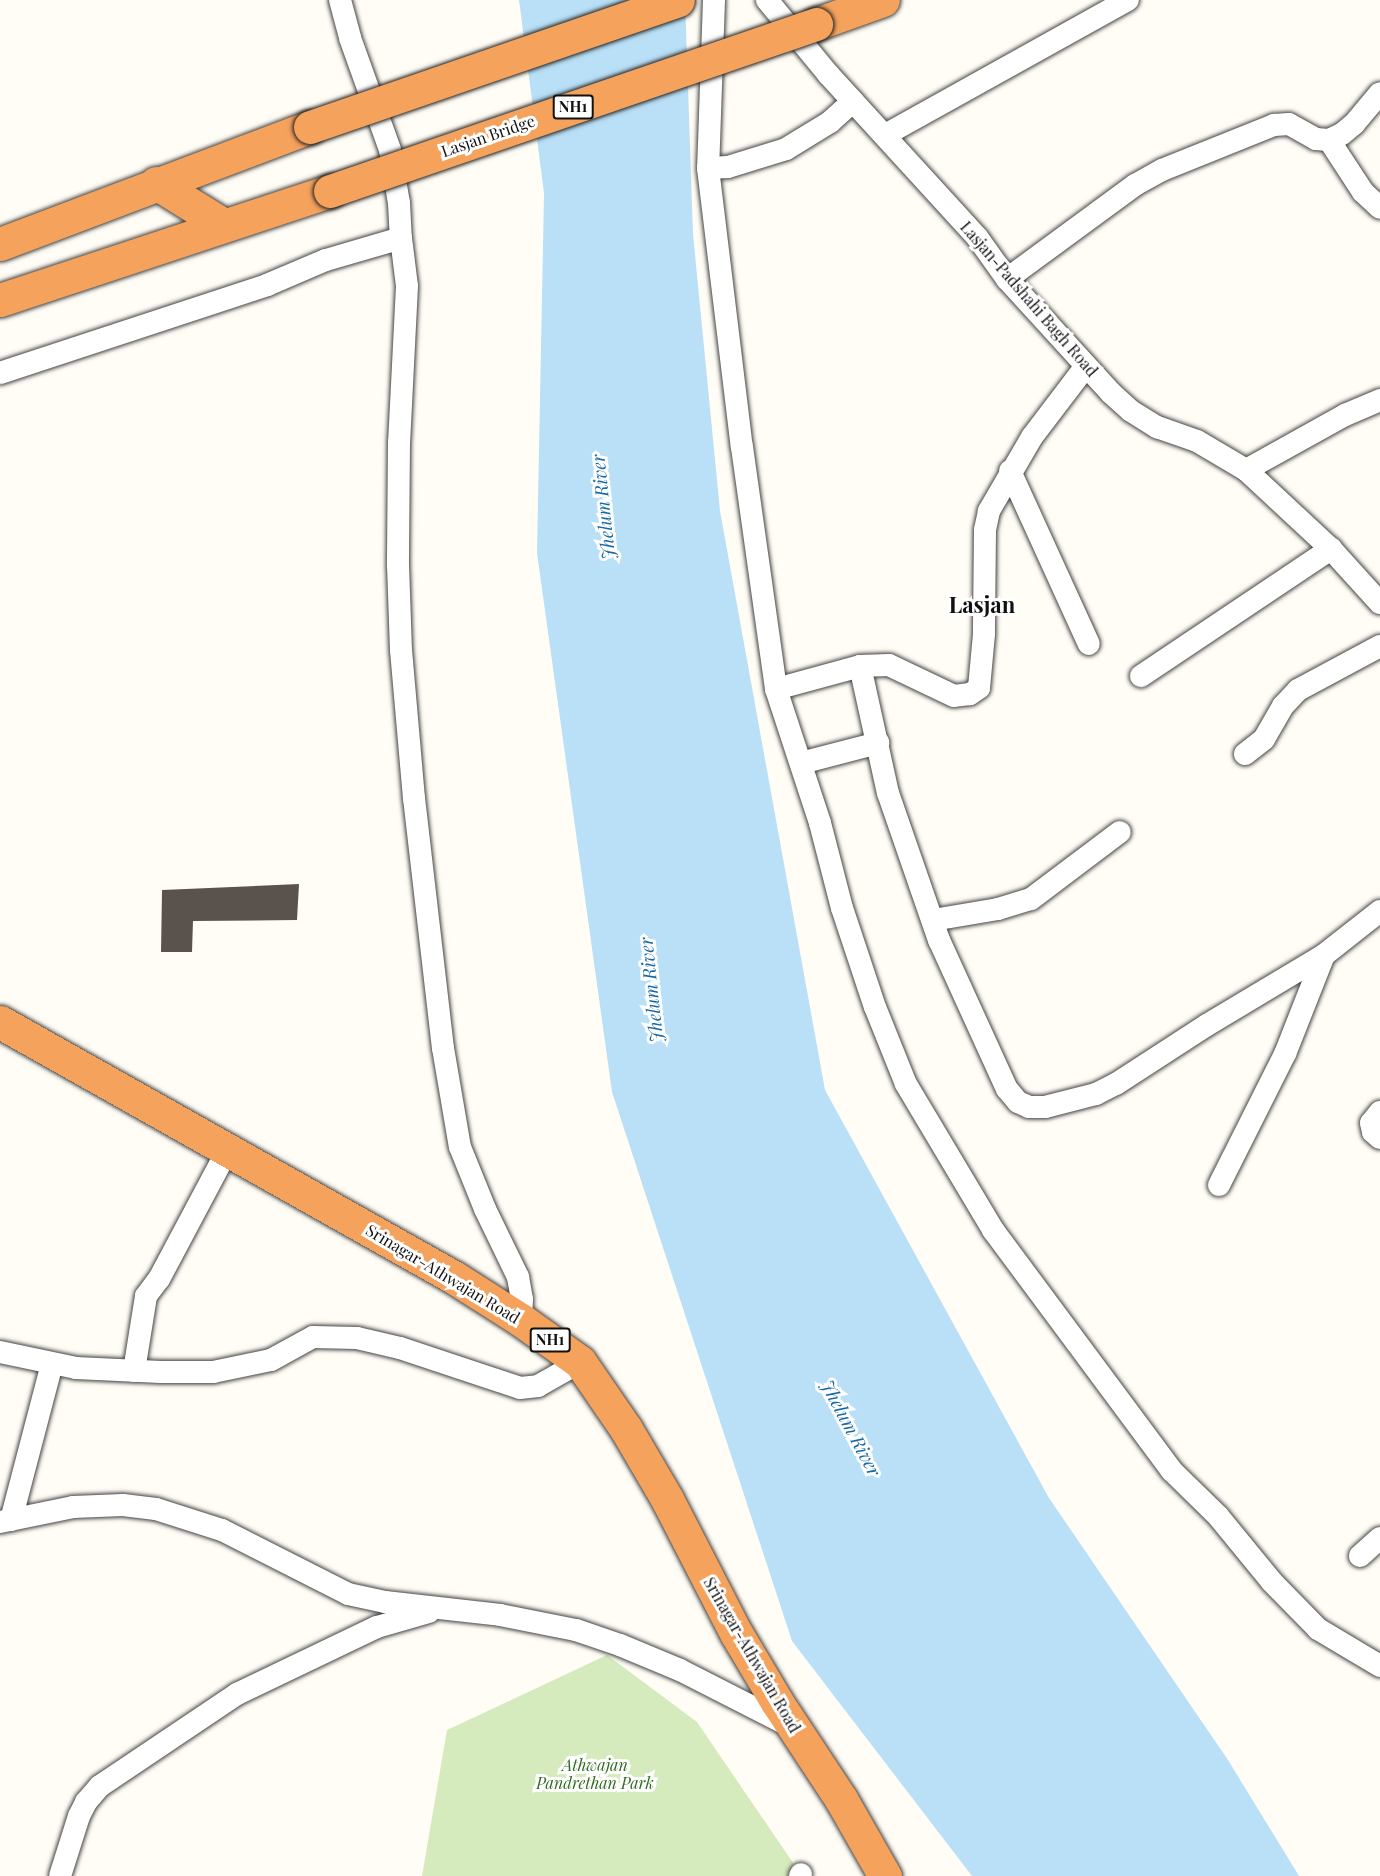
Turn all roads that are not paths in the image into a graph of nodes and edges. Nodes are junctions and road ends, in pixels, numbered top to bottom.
1 (340, 0) edge
2 (678, 0) edge
3 (714, 0) edge
4 (767, 0) edge
5 (883, 0) edge
6 (1128, 0) edge
7 (1380, 93) edge
8 (853, 101) junction
9 (885, 135) junction
10 (1329, 140) junction
11 (708, 168) junction
12 (156, 183) junction
13 (1380, 208) edge
14 (222, 224) junction
15 (401, 238) junction
16 (0, 244) edge
17 (1007, 279) junction
18 (0, 300) edge
19 (1086, 366) junction
20 (0, 373) edge
21 (1380, 400) edge
22 (1246, 470) junction
23 (1010, 471) junction
24 (1331, 549) junction
25 (1380, 603) edge
26 (1089, 644) dead end
27 (1380, 646) edge
28 (860, 666) junction
29 (1141, 676) dead end
30 (776, 689) junction
31 (878, 743) junction
32 (1245, 754) dead end
33 (801, 763) junction
34 (1120, 832) dead end
35 (1380, 911) edge
36 (933, 920) junction
37 (1324, 955) junction
38 (0, 1022) edge
39 (1380, 1112) edge
40 (1380, 1138) edge
41 (228, 1149) junction
42 (1219, 1185) dead end
43 (520, 1320) junction
44 (0, 1352) edge
45 (580, 1362) junction
46 (52, 1364) junction
47 (134, 1371) junction
48 (5, 1521) edge
49 (1380, 1538) edge
50 (1360, 1556) dead end
51 (446, 1609) junction
52 (1380, 1666) edge
53 (793, 1727) junction
54 (60, 1876) edge
55 (885, 1876) edge

1 - 15 street
2 - 12 highway, bridge
3 - 11 street
4 - 8 street, Lasjan-Padshahi Bagh Road
5 - 14 highway, Lasjan Bridge / NH1, bridge
6 - 9 street
7 - 10 street
8 - 9 street, Lasjan-Padshahi Bagh Road
8 - 11 street
9 - 17 street, Lasjan-Padshahi Bagh Road
10 - 13 street
10 - 17 street
11 - 30 street
12 - 14 highway
12 - 16 highway
14 - 18 highway, NH1
15 - 20 street
15 - 43 street
17 - 19 street, Lasjan-Padshahi Bagh Road
19 - 22 street, Lasjan-Padshahi Bagh Road
19 - 23 street
21 - 22 street
22 - 24 street, Lasjan-Padshahi Bagh Road
23 - 26 street
23 - 28 street
24 - 25 street, Lasjan-Padshahi Bagh Road
24 - 29 street
27 - 32 street
28 - 30 street
28 - 31 street
30 - 33 street
31 - 33 street
31 - 36 street
33 - 52 street
34 - 36 street
35 - 37 street
36 - 37 street
37 - 42 street
38 - 41 highway, Srinagar-Athwajan Road / NH1
39 - 40 street
41 - 43 highway, Srinagar-Athwajan Road / NH1
41 - 47 street
43 - 45 highway, Srinagar-Athwajan Road / NH1
44 - 46 street
45 - 47 street
45 - 53 highway, Srinagar-Athwajan Road / NH1
46 - 47 street
46 - 48 street
48 - 51 street
49 - 50 street
51 - 53 street
51 - 54 street
53 - 55 highway, Srinagar-Athwajan Road / NH1

